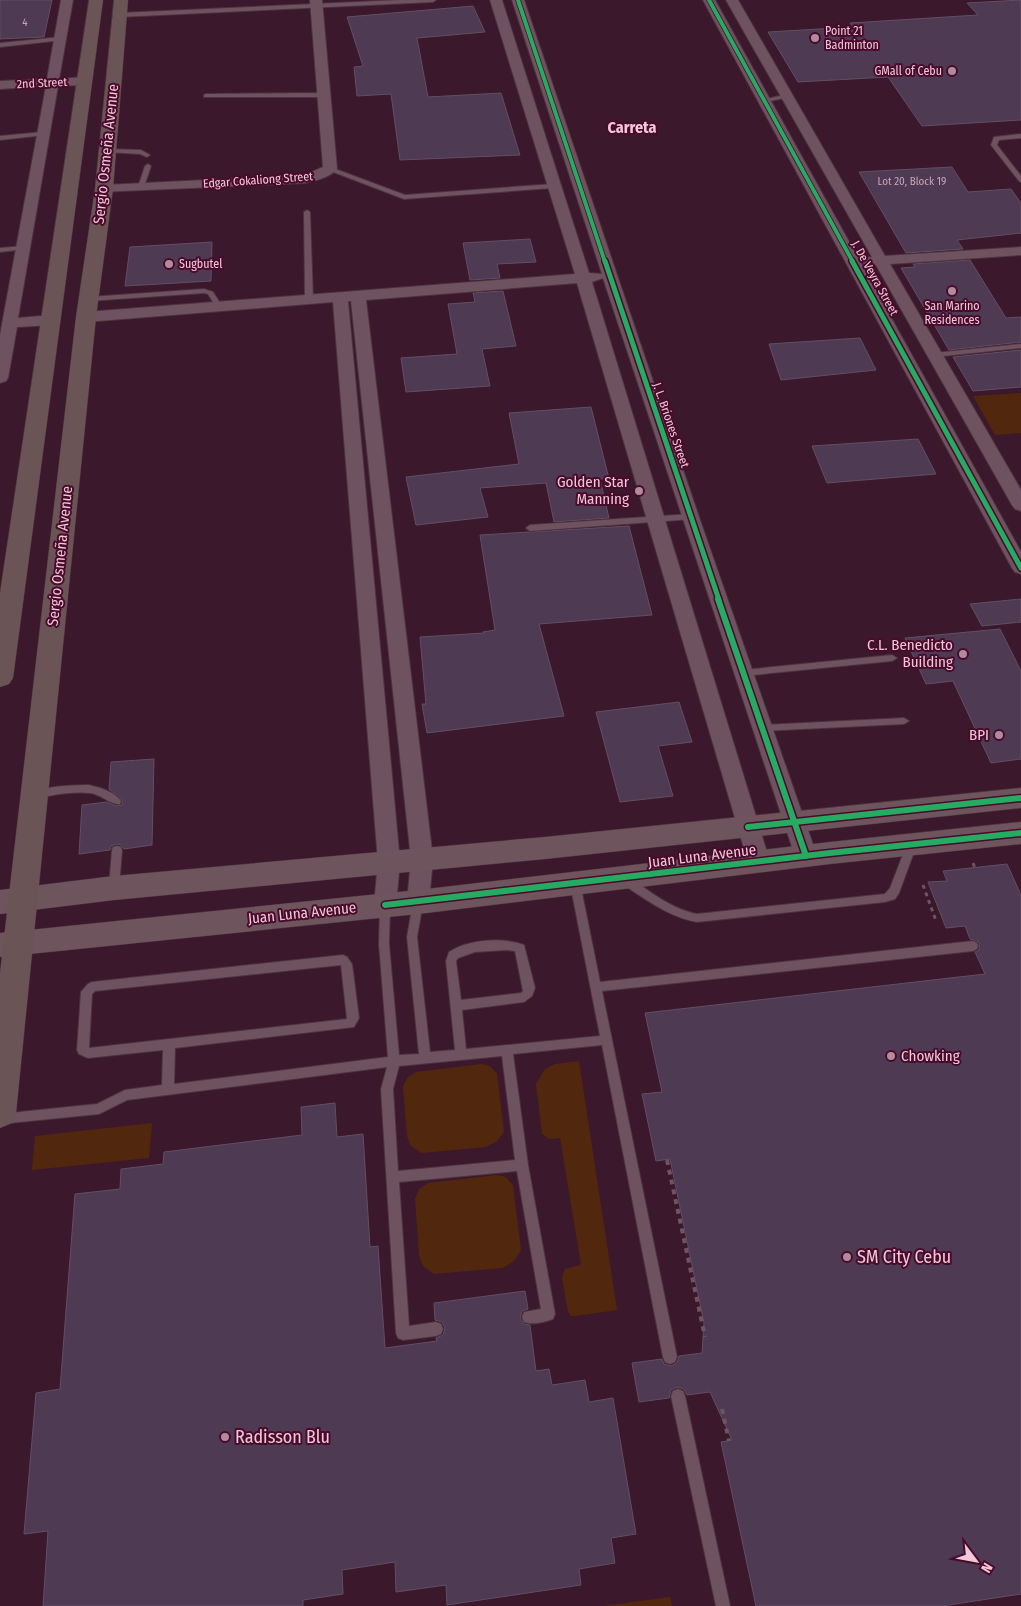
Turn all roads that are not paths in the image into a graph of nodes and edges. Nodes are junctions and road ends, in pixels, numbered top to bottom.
1 (67, 0) edge
2 (96, 0) edge
3 (433, 0) edge
4 (496, 0) edge
5 (518, 0) edge
6 (709, 0) edge
7 (732, 0) edge
8 (316, 2) edge
9 (120, 7) edge
10 (61, 39) junction
11 (0, 45) edge
12 (0, 85) edge
13 (84, 86) junction
14 (53, 88) junction
15 (324, 94) junction
16 (0, 96) edge
17 (206, 96) dead end
18 (788, 96) junction
19 (765, 100) junction
20 (555, 114) junction
21 (532, 116) junction
22 (43, 134) junction
23 (1021, 136) edge
24 (0, 138) edge
25 (108, 151) junction
26 (147, 155) dead end
27 (148, 166) dead end
28 (330, 169) junction
29 (1021, 180) edge
30 (553, 186) junction
31 (141, 187) junction
32 (104, 189) junction
33 (307, 212) dead end
34 (24, 248) junction
35 (0, 250) edge
36 (1021, 251) edge
37 (881, 260) junction
38 (854, 262) junction
39 (609, 276) junction
40 (583, 277) junction
41 (349, 296) junction
42 (309, 299) junction
43 (88, 308) junction
44 (52, 320) junction
45 (10, 323) junction
46 (1021, 346) edge
47 (934, 356) junction
48 (0, 378) edge
49 (382, 496) junction
50 (356, 499) junction
51 (985, 500) junction
52 (1018, 500) edge
53 (690, 517) junction
54 (655, 519) junction
55 (530, 528) dead end
56 (1021, 568) edge
57 (892, 658) dead end
58 (743, 672) junction
59 (0, 678) edge
60 (904, 722) dead end
61 (762, 728) junction
62 (34, 794) junction
63 (1021, 798) edge
64 (116, 801) dead end
65 (795, 823) junction
66 (748, 827) junction
67 (1021, 833) edge
68 (912, 844) junction
69 (117, 850) dead end
70 (806, 856) junction
71 (422, 859) junction
72 (389, 862) junction
73 (759, 862) junction
74 (621, 878) junction
75 (575, 883) junction
76 (114, 888) junction
77 (11, 901) edge
78 (418, 902) junction
79 (385, 905) junction
80 (9, 944) edge
81 (973, 946) dead end
82 (596, 987) junction
83 (455, 1006) junction
84 (606, 1040) junction
85 (169, 1044) junction
86 (507, 1050) junction
87 (461, 1054) junction
88 (425, 1058) junction
89 (394, 1062) junction
90 (168, 1089) junction
91 (0, 1113) edge
92 (0, 1119) edge
93 (522, 1165) junction
94 (392, 1177) junction
95 (529, 1317) dead end
96 (436, 1328) dead end
97 (670, 1357) dead end
98 (678, 1396) dead end
99 (723, 1606) edge

1 - 10 street
2 - 13 highway, Sergio Osmeña Avenue
3 - 8 lane
4 - 21 street
5 - 20 street, J. L. Briones Street
6 - 19 street, J. De Veyra Street
7 - 18 street, J. De Veyra Street
8 - 9 lane
8 - 15 street, Edgar Cokaliong Street
9 - 25 highway, Sergio Osmeña Avenue
10 - 11 lane
10 - 14 street
12 - 14 street, 2nd Street
13 - 14 street, 2nd Street
13 - 44 highway, Sergio Osmeña Avenue
14 - 16 street, 2nd Street
14 - 22 street
15 - 17 lane
15 - 28 street, Edgar Cokaliong Street
18 - 19 lane
18 - 37 street, J. De Veyra Street
19 - 38 street, J. De Veyra Street
20 - 21 street
20 - 39 street, J. L. Briones Street
21 - 30 street
22 - 24 lane
22 - 34 street
23 - 29 lane
25 - 26 lane
25 - 32 highway, Sergio Osmeña Avenue
27 - 31 lane
28 - 30 lane
28 - 31 street, Edgar Cokaliong Street
30 - 40 street
31 - 32 street, Edgar Cokaliong Street
32 - 43 highway, Sergio Osmeña Avenue
33 - 42 lane
34 - 35 lane
34 - 45 street
36 - 37 street
37 - 38 street
37 - 47 street, J. De Veyra Street
38 - 51 street, J. De Veyra Street
39 - 40 street
39 - 53 street, J. L. Briones Street
40 - 41 street
40 - 54 street
41 - 42 street
41 - 49 street
41 - 50 street
42 - 43 street
43 - 62 highway, Sergio Osmeña Avenue
44 - 45 street
44 - 59 highway, Sergio Osmeña Avenue
45 - 48 street
46 - 47 lane
47 - 52 street, J. De Veyra Street
49 - 50 street
49 - 71 street
50 - 72 street
51 - 52 street
51 - 56 street, J. De Veyra Street
53 - 54 lane
53 - 58 street, J. L. Briones Street
54 - 55 lane
54 - 66 street
57 - 58 lane
58 - 61 street, J. L. Briones Street
60 - 61 lane
61 - 65 street, J. L. Briones Street
62 - 64 lane
62 - 77 highway, Sergio Osmeña Avenue
63 - 65 main road, Juan Luna Avenue
65 - 66 main road, Juan Luna Avenue
65 - 70 street, J. L. Briones Street
66 - 71 main road, Juan Luna Avenue
66 - 73 street
67 - 68 main road, Juan Luna Avenue
68 - 70 main road, Juan Luna Avenue
68 - 74 lane
69 - 76 lane
70 - 73 main road, Juan Luna Avenue
71 - 72 main road, Juan Luna Avenue
71 - 78 street
72 - 76 main road, Juan Luna Avenue
72 - 79 street
73 - 74 main road, Juan Luna Avenue
74 - 75 main road, Juan Luna Avenue
75 - 78 main road, Juan Luna Avenue
75 - 82 lane
76 - 77 main road, Juan Luna Avenue
77 - 80 highway, Sergio Osmeña Avenue
78 - 79 main road, Juan Luna Avenue
78 - 88 lane
79 - 80 main road, Juan Luna Avenue
79 - 89 lane
80 - 91 highway, Sergio Osmeña Avenue
81 - 82 lane
82 - 84 lane
83 - 83 lane
83 - 87 lane
84 - 86 lane
84 - 97 lane
85 - 85 lane
85 - 90 lane
86 - 87 lane
86 - 93 lane
87 - 88 lane
88 - 89 lane
89 - 90 lane
89 - 94 lane
90 - 92 lane
93 - 94 lane
93 - 95 lane
94 - 96 lane
98 - 99 lane

